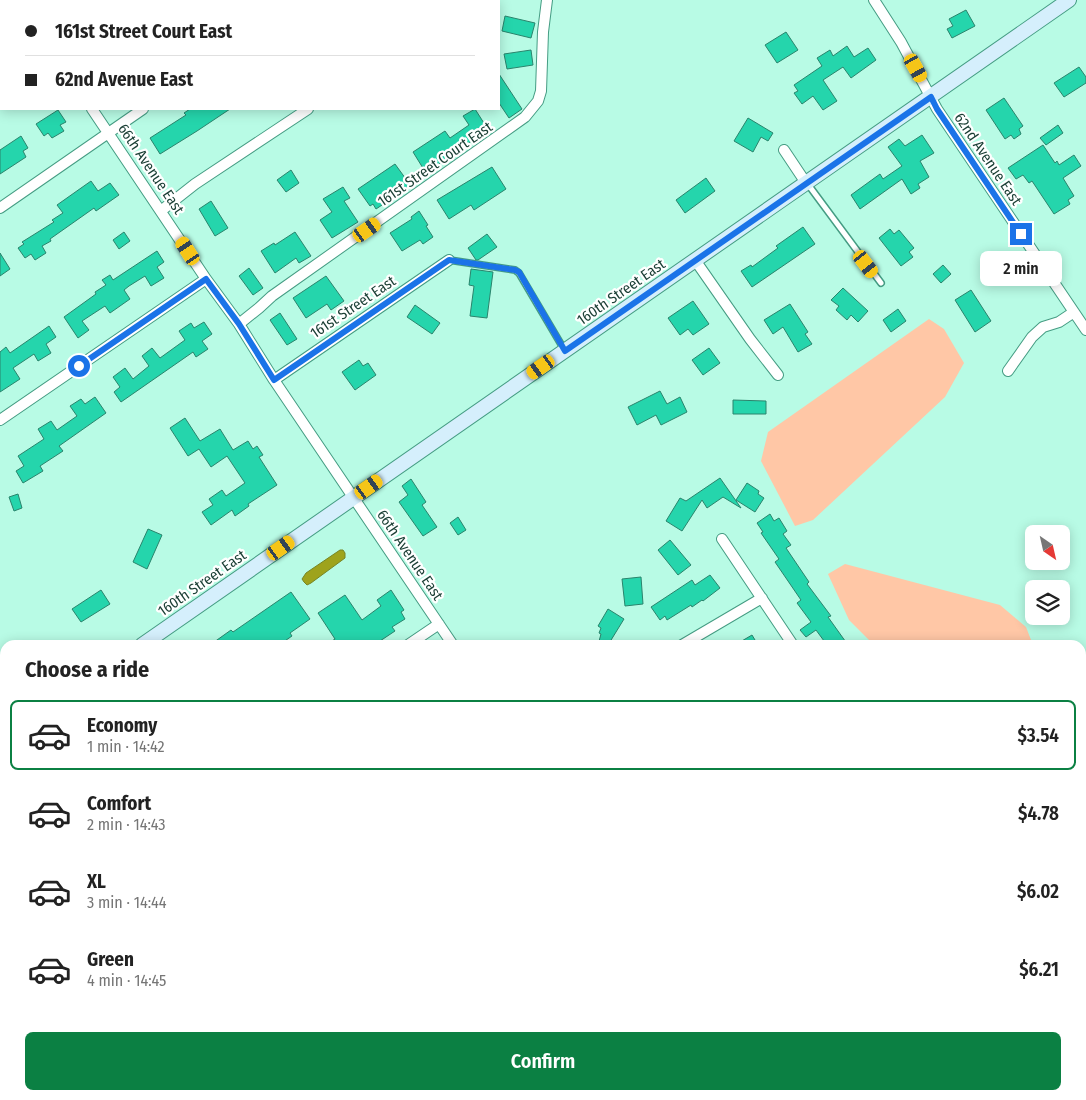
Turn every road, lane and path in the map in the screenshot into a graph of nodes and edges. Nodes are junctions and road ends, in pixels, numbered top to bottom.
1 (547, 0) edge
2 (874, 0) edge
3 (1069, 0) edge
4 (931, 97) junction
5 (93, 110) edge
6 (142, 110) edge
7 (306, 110) edge
8 (108, 133) junction
9 (784, 150) dead end
10 (806, 183) junction
11 (0, 208) edge
12 (162, 210) junction
13 (449, 260) joint
14 (695, 260) junction
15 (206, 279) junction
16 (881, 284) dead end
17 (1074, 312) junction
18 (239, 324) junction
19 (1086, 330) edge
20 (565, 351) junction
21 (1008, 371) dead end
22 (778, 376) dead end
23 (274, 380) junction
24 (0, 420) edge
25 (353, 498) junction
26 (722, 539) dead end
27 (762, 598) junction
28 (439, 624) junction
29 (149, 640) edge
30 (415, 640) edge
31 (450, 640) edge
32 (691, 640) edge
33 (790, 640) edge

1 - 18 street, 161st Street Court East
2 - 4 street, 62nd Avenue East
3 - 4 main road, 160th Street East
4 - 10 main road, 160th Street East
4 - 17 street, 62nd Avenue East
5 - 8 street, 66th Avenue East
6 - 8 street
7 - 12 street
8 - 11 street
8 - 12 street, 66th Avenue East
9 - 10 street
10 - 14 main road, 160th Street East
10 - 16 lane
12 - 15 street, 66th Avenue East
13 - 20 lane
13 - 23 street, 161st Street East
14 - 20 main road, 160th Street East
14 - 22 street
15 - 18 street, 66th Avenue East
15 - 24 street
17 - 19 street, 62nd Avenue East
17 - 21 street
18 - 23 street, 66th Avenue East
20 - 25 main road, 160th Street East
23 - 25 street, 66th Avenue East
25 - 28 street, 66th Avenue East
25 - 29 main road, 160th Street East
26 - 27 street
27 - 32 street
27 - 33 street
28 - 30 street
28 - 31 street, 66th Avenue East

